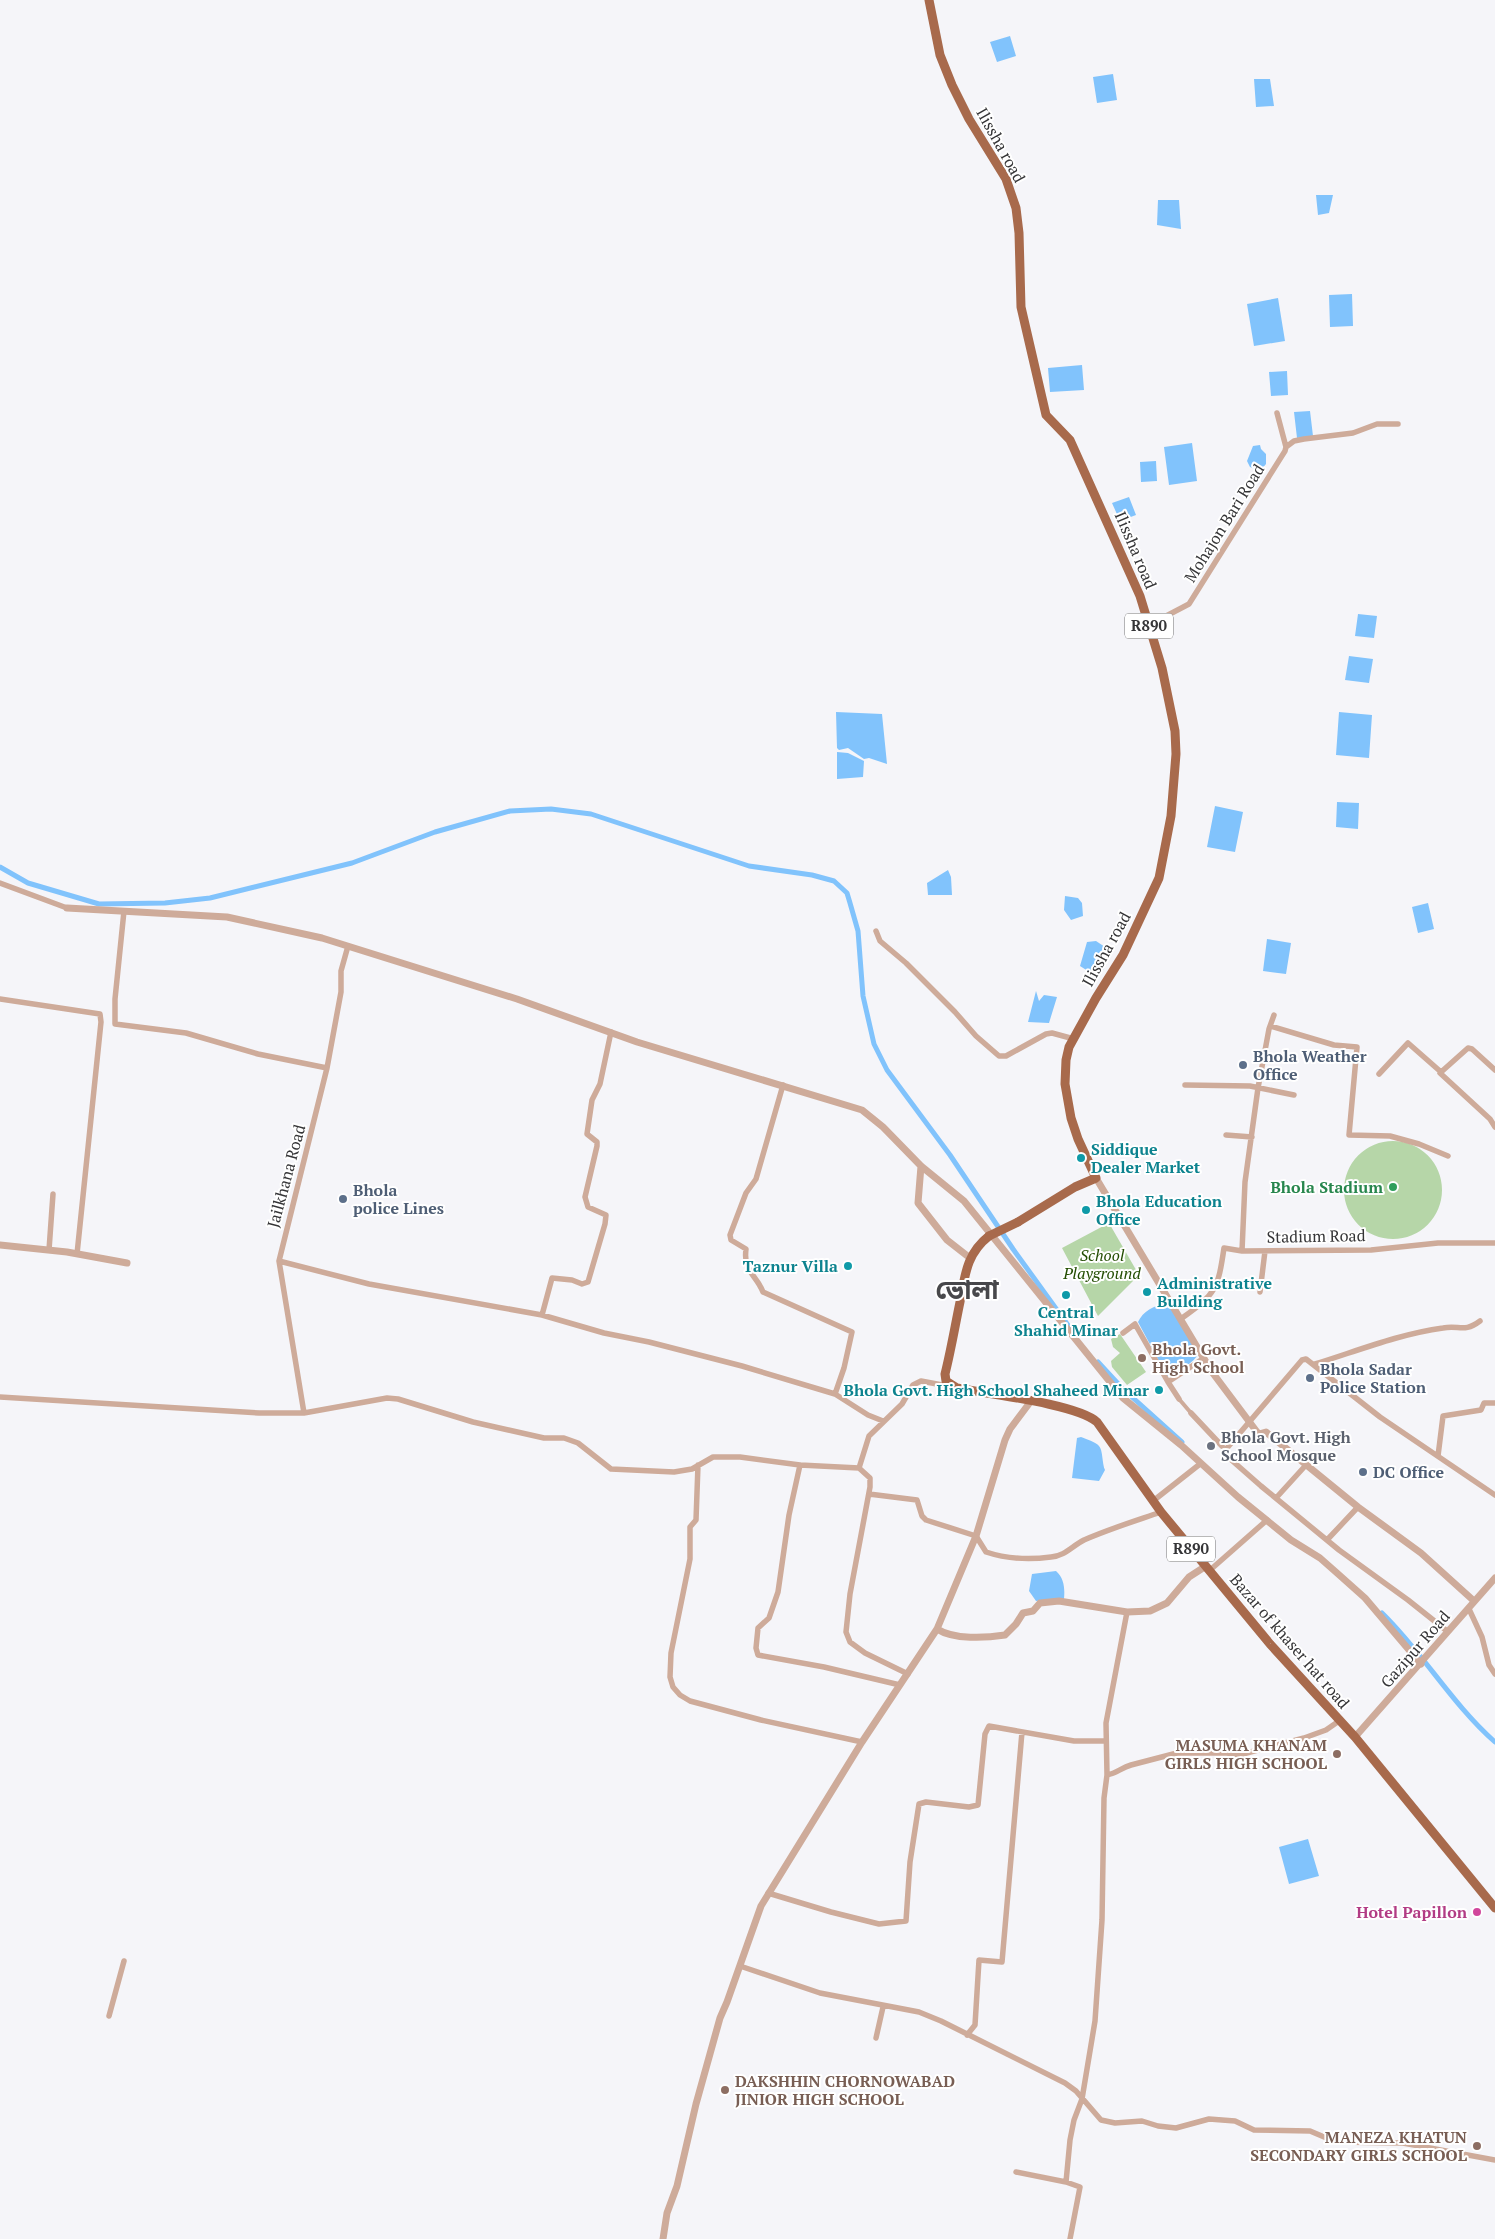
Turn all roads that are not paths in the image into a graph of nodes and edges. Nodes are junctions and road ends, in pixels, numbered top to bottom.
1 (929, 0) edge
2 (1278, 413) dead end
3 (1398, 424) dead end
4 (1286, 447) junction
5 (1149, 625) junction
6 (0, 883) edge
7 (67, 908) joint
8 (124, 911) junction
9 (876, 931) dead end
10 (348, 946) junction
11 (0, 999) edge
12 (1274, 1015) dead end
13 (1270, 1026) junction
14 (610, 1032) junction
15 (1074, 1039) junction
16 (327, 1068) junction
17 (1495, 1070) edge
18 (1441, 1072) junction
19 (1379, 1074) dead end
20 (783, 1085) junction
21 (1185, 1085) dead end
22 (1258, 1088) junction
23 (1294, 1095) dead end
24 (1493, 1116) edge
25 (1495, 1126) edge
26 (1226, 1135) dead end
27 (1252, 1138) junction
28 (1448, 1156) dead end
29 (921, 1166) junction
30 (1096, 1178) junction
31 (53, 1194) dead end
32 (1495, 1243) edge
33 (0, 1245) edge
34 (49, 1250) junction
35 (1242, 1251) junction
36 (1265, 1251) junction
37 (77, 1254) junction
38 (970, 1258) junction
39 (279, 1261) junction
40 (126, 1263) dead end
41 (1260, 1292) dead end
42 (542, 1315) junction
43 (1182, 1318) junction
44 (1480, 1321) dead end
45 (1123, 1333) dead end
46 (1204, 1358) junction
47 (1315, 1364) junction
48 (1168, 1382) junction
49 (957, 1388) junction
50 (835, 1394) junction
51 (0, 1397) edge
52 (1180, 1399) joint
53 (1031, 1401) junction
54 (1495, 1403) edge
55 (304, 1413) junction
56 (1192, 1413) joint
57 (884, 1421) junction
58 (1250, 1423) junction
59 (1222, 1446) dead end
60 (1438, 1456) junction
61 (1200, 1464) junction
62 (800, 1465) junction
63 (1306, 1465) junction
64 (698, 1466) junction
65 (859, 1468) junction
66 (869, 1494) junction
67 (1495, 1495) edge
68 (1276, 1498) junction
69 (1153, 1501) junction
70 (1358, 1507) junction
71 (1161, 1512) junction
72 (1267, 1520) junction
73 (976, 1536) junction
74 (1326, 1540) junction
75 (1207, 1568) junction
76 (1495, 1578) edge
77 (1474, 1601) junction
78 (1469, 1609) junction
79 (1127, 1612) junction
80 (937, 1629) junction
81 (1447, 1631) junction
82 (1421, 1664) junction
83 (908, 1674) junction
84 (1495, 1674) edge
85 (900, 1685) junction
86 (1339, 1721) junction
87 (1022, 1732) junction
88 (1355, 1738) junction
89 (1105, 1740) junction
90 (862, 1742) junction
91 (1107, 1775) junction
92 (768, 1893) junction
93 (1495, 1908) edge
94 (124, 1961) dead end
95 (740, 1966) junction
96 (883, 2007) junction
97 (109, 2016) dead end
98 (967, 2035) junction
99 (876, 2038) dead end
100 (1082, 2098) junction
101 (1495, 2160) edge
102 (1016, 2172) dead end
103 (1066, 2182) junction
104 (663, 2239) edge
105 (1070, 2239) edge

1 - 5 main road, Ilissha road / R890
2 - 4 street
3 - 4 street
4 - 5 street, Mohajon Bari Road
5 - 15 main road, Ilissha road / R890
6 - 7 street
7 - 8 street
8 - 10 street
8 - 16 street
9 - 15 street
10 - 14 street
10 - 16 street, Jailkhana Road
11 - 37 street
12 - 13 street
13 - 22 street
13 - 28 street
14 - 20 street
14 - 42 street
15 - 30 main road, Ilissha road / R890
16 - 39 street, Jailkhana Road
17 - 18 street
18 - 19 street
18 - 24 street
20 - 29 street
20 - 50 street
21 - 22 street
22 - 23 street
22 - 27 street
24 - 25 street
26 - 27 street
27 - 35 street
29 - 38 street
29 - 61 street
30 - 38 main road, bridge
30 - 43 street
31 - 34 street
32 - 36 street, Stadium Road
33 - 34 street
34 - 37 street
35 - 36 street, Stadium Road
35 - 43 street, Stadium Road
36 - 41 street
37 - 40 street
38 - 49 main road
39 - 42 street
39 - 55 street, Jailkhana Road
42 - 50 street
43 - 46 street
44 - 47 street
45 - 48 street
46 - 48 street
46 - 58 street
47 - 58 street
47 - 60 street
48 - 52 street
49 - 53 main road, Bazar of khaser hat road / R890
49 - 57 street
50 - 57 street
51 - 55 street
52 - 56 street
53 - 69 main road, Bazar of khaser hat road / R890
53 - 73 street
54 - 60 street
55 - 64 street
56 - 59 street
57 - 65 street
58 - 63 street
58 - 68 street
60 - 67 street
61 - 69 street
61 - 72 street
62 - 64 street
62 - 65 street
62 - 85 street
63 - 68 street
63 - 70 street
64 - 90 street
65 - 66 street
66 - 73 street
66 - 83 street
68 - 74 street
69 - 71 main road, Bazar of khaser hat road / R890
70 - 74 street
70 - 77 street
71 - 73 street
71 - 75 main road, Bazar of khaser hat road / R890
72 - 75 street
72 - 82 street
73 - 80 street
74 - 81 street
75 - 79 street
75 - 86 main road, Bazar of khaser hat road / R890
76 - 77 street, Gazipur Road
77 - 78 street, Gazipur Road
78 - 81 street, Gazipur Road
78 - 84 street
79 - 80 street
79 - 89 street
80 - 83 street
81 - 82 street, Gazipur Road
82 - 88 street, Gazipur Road
83 - 85 street
85 - 90 street
86 - 88 main road, Bazar of khaser hat road / R890
86 - 91 street
87 - 89 street
87 - 92 street
87 - 98 street
88 - 93 main road, Bazar of khaser hat road / R890
89 - 91 street
90 - 92 street
91 - 100 street
92 - 95 street
94 - 97 street
95 - 96 street
95 - 104 street
96 - 98 street
96 - 99 street
98 - 100 street
100 - 101 street
100 - 103 street
102 - 103 street
103 - 105 street

